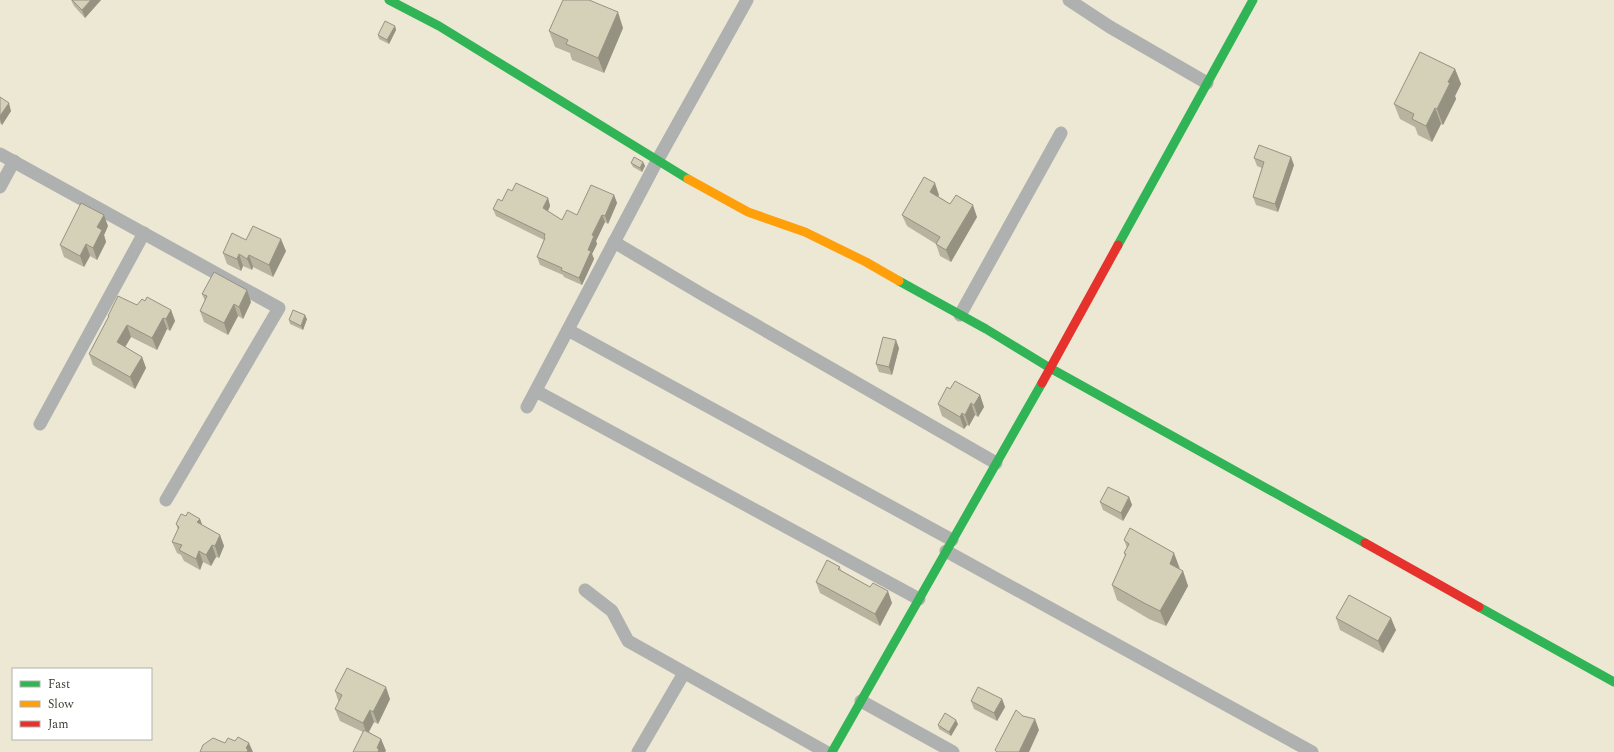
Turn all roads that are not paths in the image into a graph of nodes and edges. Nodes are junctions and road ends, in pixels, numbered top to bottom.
1 (389, 0) edge
2 (747, 0) edge
3 (1069, 0) edge
4 (1253, 0) edge
5 (1207, 83) junction
6 (1061, 133) dead end
7 (0, 154) edge
8 (14, 161) junction
9 (657, 161) junction
10 (0, 187) edge
11 (144, 233) junction
12 (614, 242) junction
13 (960, 315) junction
14 (568, 330) junction
15 (1050, 368) junction
16 (536, 391) junction
17 (527, 407) dead end
18 (40, 424) dead end
19 (996, 463) junction
20 (166, 500) dead end
21 (949, 546) junction
22 (585, 590) dead end
23 (919, 598) junction
24 (684, 673) junction
25 (1614, 682) edge
26 (861, 701) junction
27 (638, 752) edge
28 (826, 752) edge
29 (832, 752) edge
30 (953, 752) edge
31 (1312, 752) edge

1 - 9 street
2 - 9 street
3 - 5 street
4 - 5 street
5 - 15 street
6 - 13 street
7 - 8 street
8 - 10 street
8 - 11 street
9 - 12 street
9 - 13 street
11 - 18 street
11 - 20 street
12 - 14 street
12 - 19 street
13 - 15 street
14 - 16 street
14 - 21 street
15 - 19 street
15 - 25 street
16 - 17 street
16 - 23 street
19 - 21 street
21 - 23 street
21 - 31 street
22 - 24 street
23 - 26 street
24 - 27 street
24 - 28 street
26 - 29 street
26 - 30 street

